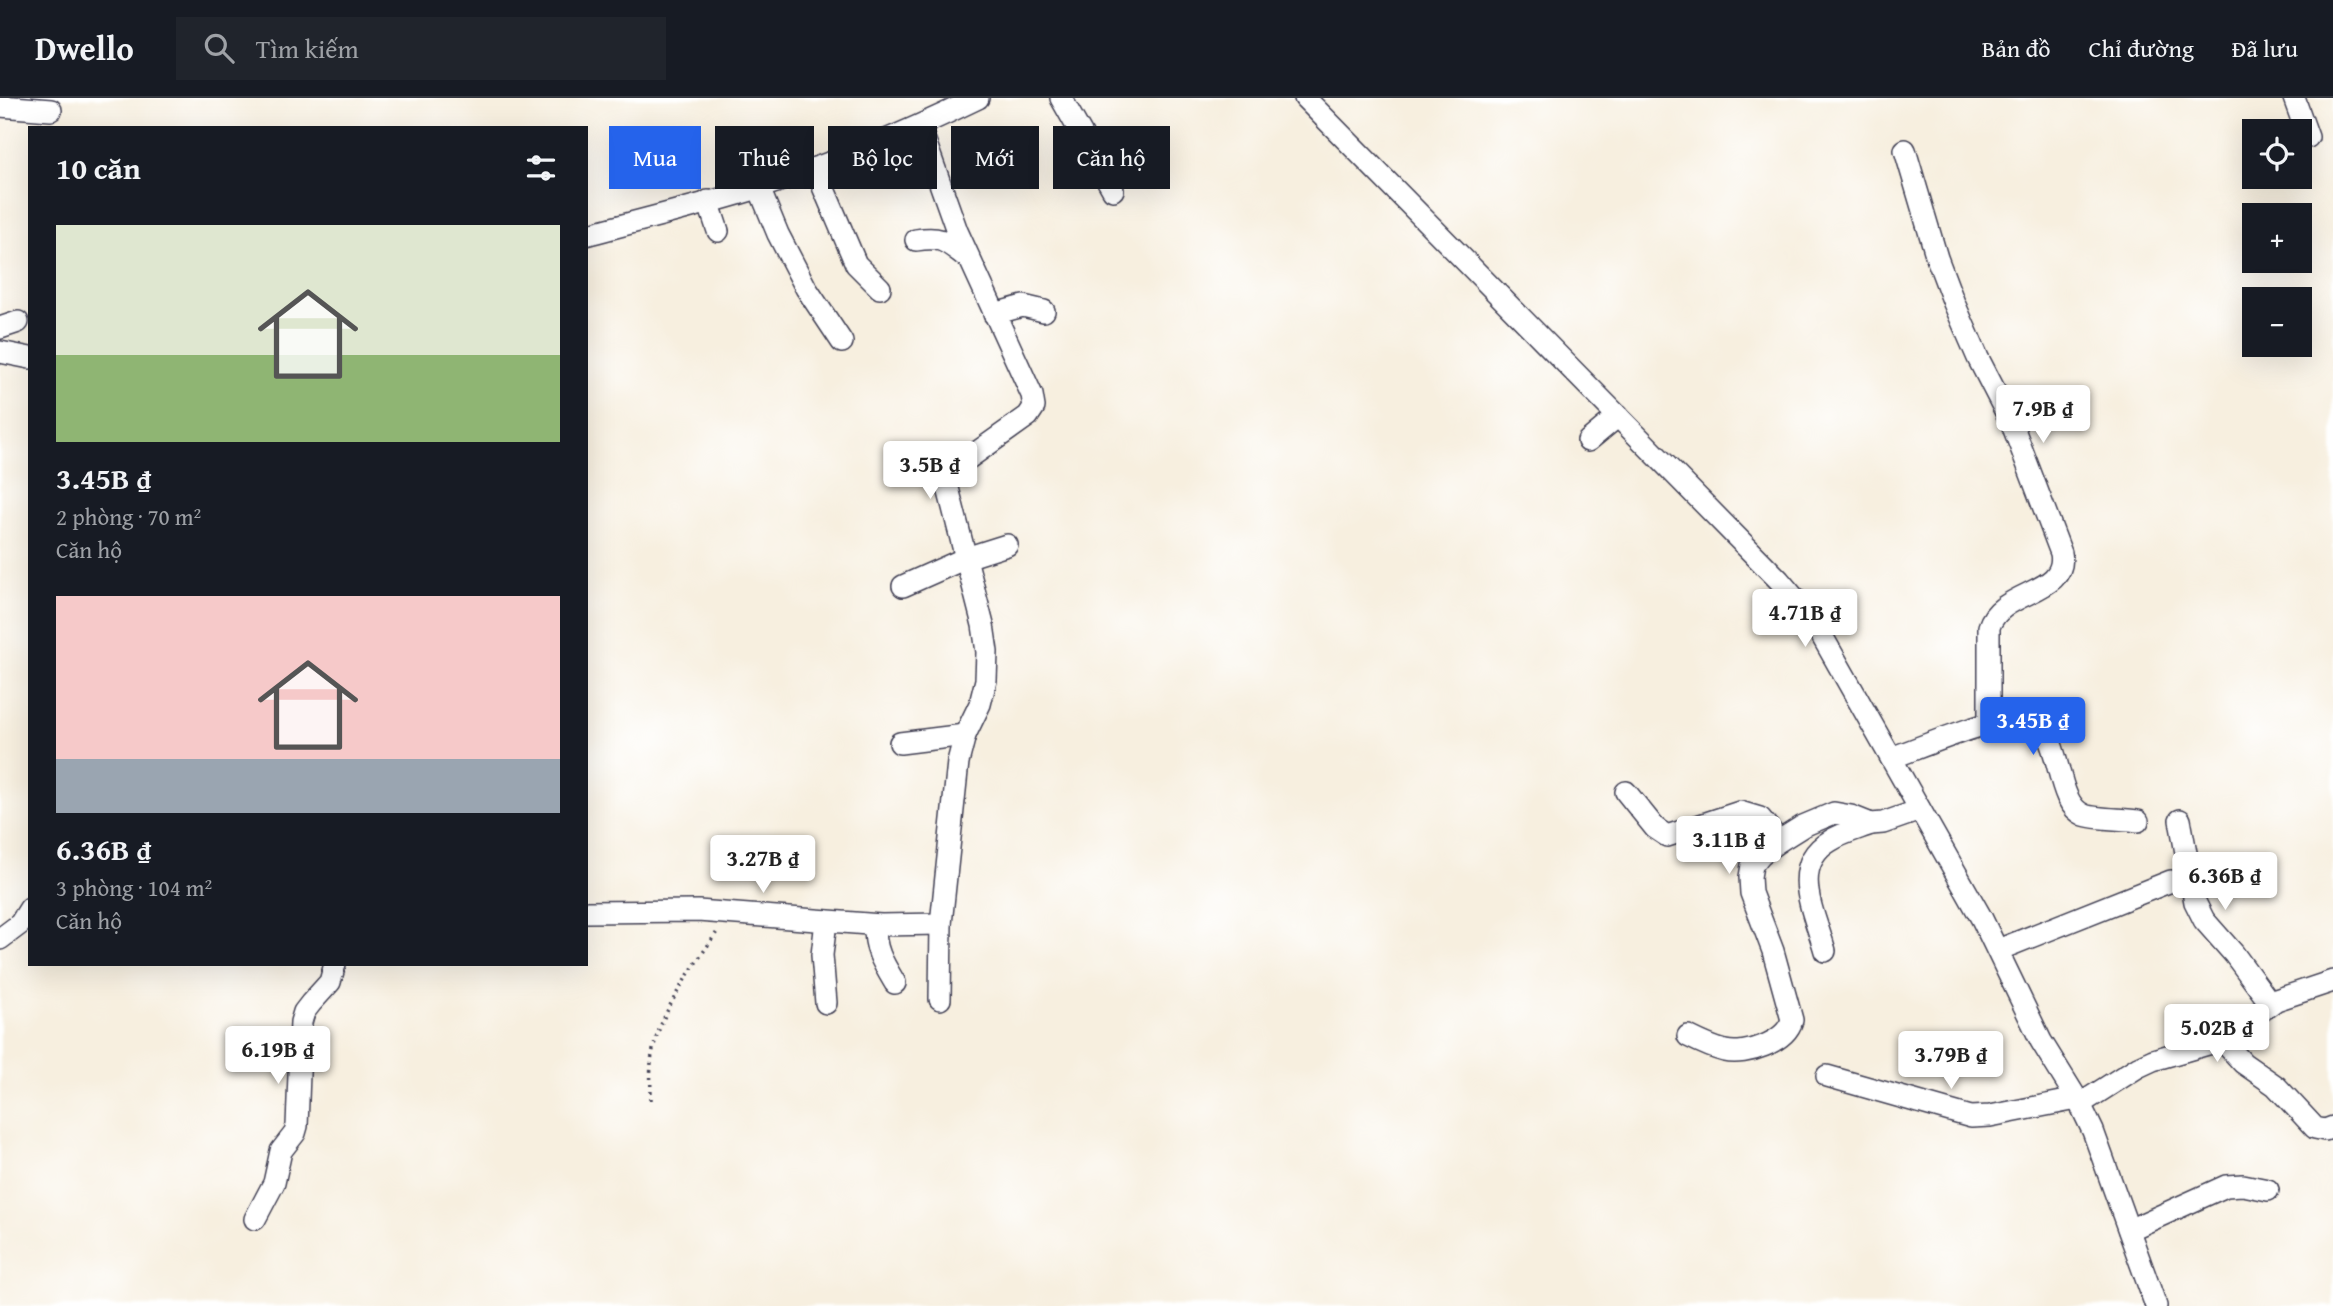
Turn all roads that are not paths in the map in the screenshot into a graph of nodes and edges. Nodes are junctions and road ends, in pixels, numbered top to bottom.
1 (1060, 98) edge
2 (1305, 98) edge
3 (2294, 98) edge
4 (974, 99) edge
5 (0, 106) edge
6 (51, 110) dead end
7 (2302, 119) edge
8 (922, 126) edge
9 (1905, 150) dead end
10 (828, 163) edge
11 (815, 168) joint
12 (937, 175) edge
13 (755, 189) edge
14 (759, 189) edge
15 (1113, 190) dead end
16 (708, 201) junction
17 (718, 231) dead end
18 (588, 234) edge
19 (916, 240) dead end
20 (970, 260) junction
21 (880, 288) dead end
22 (1044, 311) dead end
23 (994, 314) junction
24 (842, 342) dead end
25 (0, 352) edge
26 (28, 358) edge
27 (1618, 416) junction
28 (1588, 440) dead end
29 (1007, 545) dead end
30 (966, 558) junction
31 (902, 586) dead end
32 (1989, 724) junction
33 (965, 735) junction
34 (900, 743) dead end
35 (1891, 758) junction
36 (1626, 792) dead end
37 (1920, 810) junction
38 (2180, 820) dead end
39 (2138, 821) dead end
40 (1871, 824) junction
41 (1779, 841) junction
42 (2171, 881) dead end
43 (28, 911) edge
44 (588, 912) edge
45 (826, 921) junction
46 (875, 925) junction
47 (941, 925) junction
48 (0, 939) edge
49 (1825, 950) dead end
50 (1997, 950) junction
51 (334, 966) edge
52 (2333, 981) edge
53 (895, 984) dead end
54 (940, 999) dead end
55 (826, 1003) dead end
56 (2270, 1003) junction
57 (1688, 1036) dead end
58 (2222, 1041) junction
59 (1827, 1076) dead end
60 (2079, 1101) junction
61 (2333, 1127) edge
62 (2268, 1190) dead end
63 (255, 1219) dead end
64 (2129, 1230) junction
65 (2155, 1306) edge

1 - 15 street
2 - 27 street
3 - 7 street
4 - 8 street
5 - 6 street
9 - 32 street
10 - 11 street
11 - 21 street
12 - 20 street
13 - 16 street
14 - 24 street
16 - 17 street
16 - 18 street
19 - 20 street
20 - 23 street
22 - 23 street
23 - 30 street
25 - 26 street
27 - 28 street
27 - 35 street
29 - 30 street
30 - 31 street
30 - 33 street
32 - 35 street
32 - 39 street
33 - 34 street
33 - 47 street
35 - 37 street
36 - 41 street
37 - 40 street
37 - 50 street
38 - 56 street
40 - 41 street
40 - 49 street
41 - 57 street
42 - 50 street
43 - 48 street
44 - 45 street
45 - 46 street
45 - 55 street
46 - 47 street
46 - 53 street
47 - 54 street
50 - 60 street
51 - 63 street
52 - 56 street
56 - 58 street
58 - 60 street
58 - 61 street
59 - 60 street
60 - 64 street
62 - 64 street
64 - 65 street

